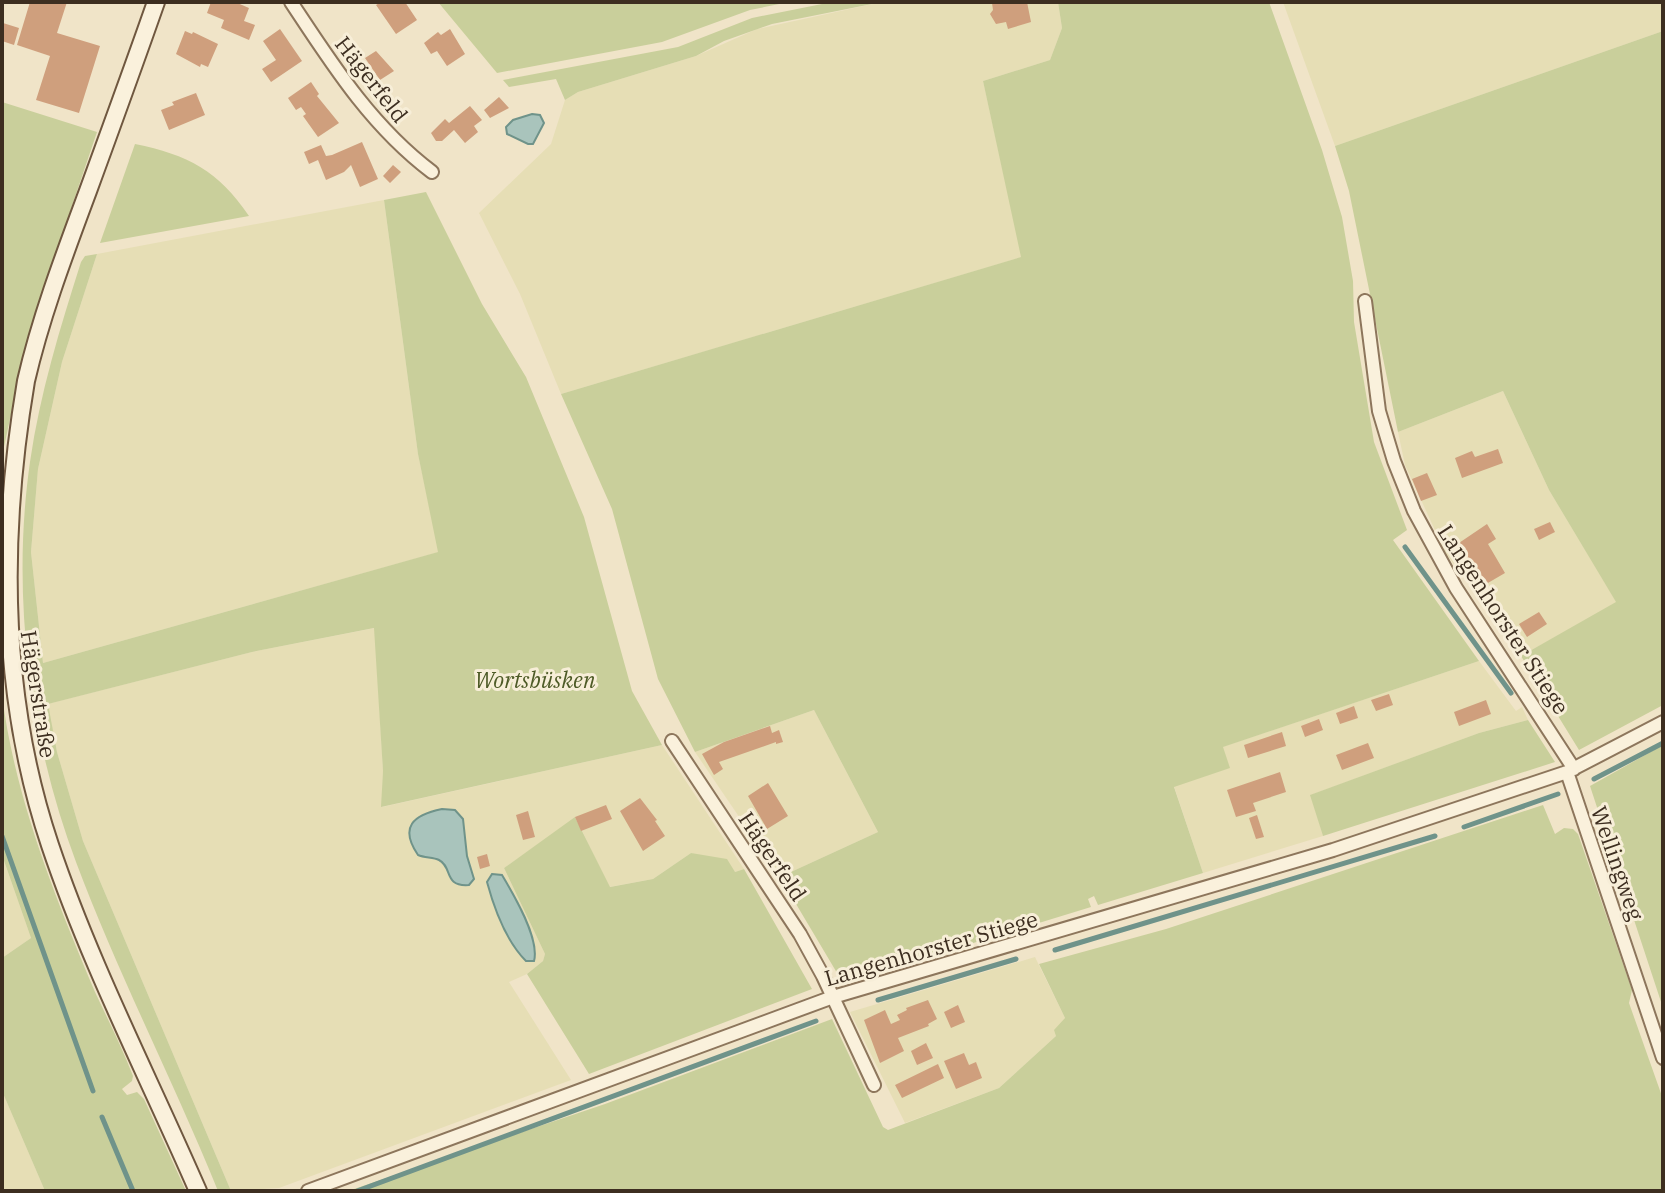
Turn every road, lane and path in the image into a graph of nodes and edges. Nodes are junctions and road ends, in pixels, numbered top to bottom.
1 (156, 2) edge
2 (291, 2) edge
3 (432, 172) dead end
4 (1365, 301) dead end
5 (4, 590) edge
6 (1663, 722) edge
7 (672, 741) dead end
8 (1570, 771) junction
9 (833, 997) junction
10 (1663, 1058) edge
11 (874, 1085) dead end
12 (198, 1191) edge
13 (308, 1191) edge

1 - 5 main road, Hägerstraße
2 - 3 street, Hägerfeld
4 - 8 street, Langenhorster Stiege
5 - 12 main road, Hägerstraße
6 - 8 street, Langenhorster Stiege
7 - 9 street, Hägerfeld
8 - 9 street, Langenhorster Stiege
8 - 10 street, Wellingweg
9 - 11 street, Hägerfeld
9 - 13 street, Langenhorster Stiege

